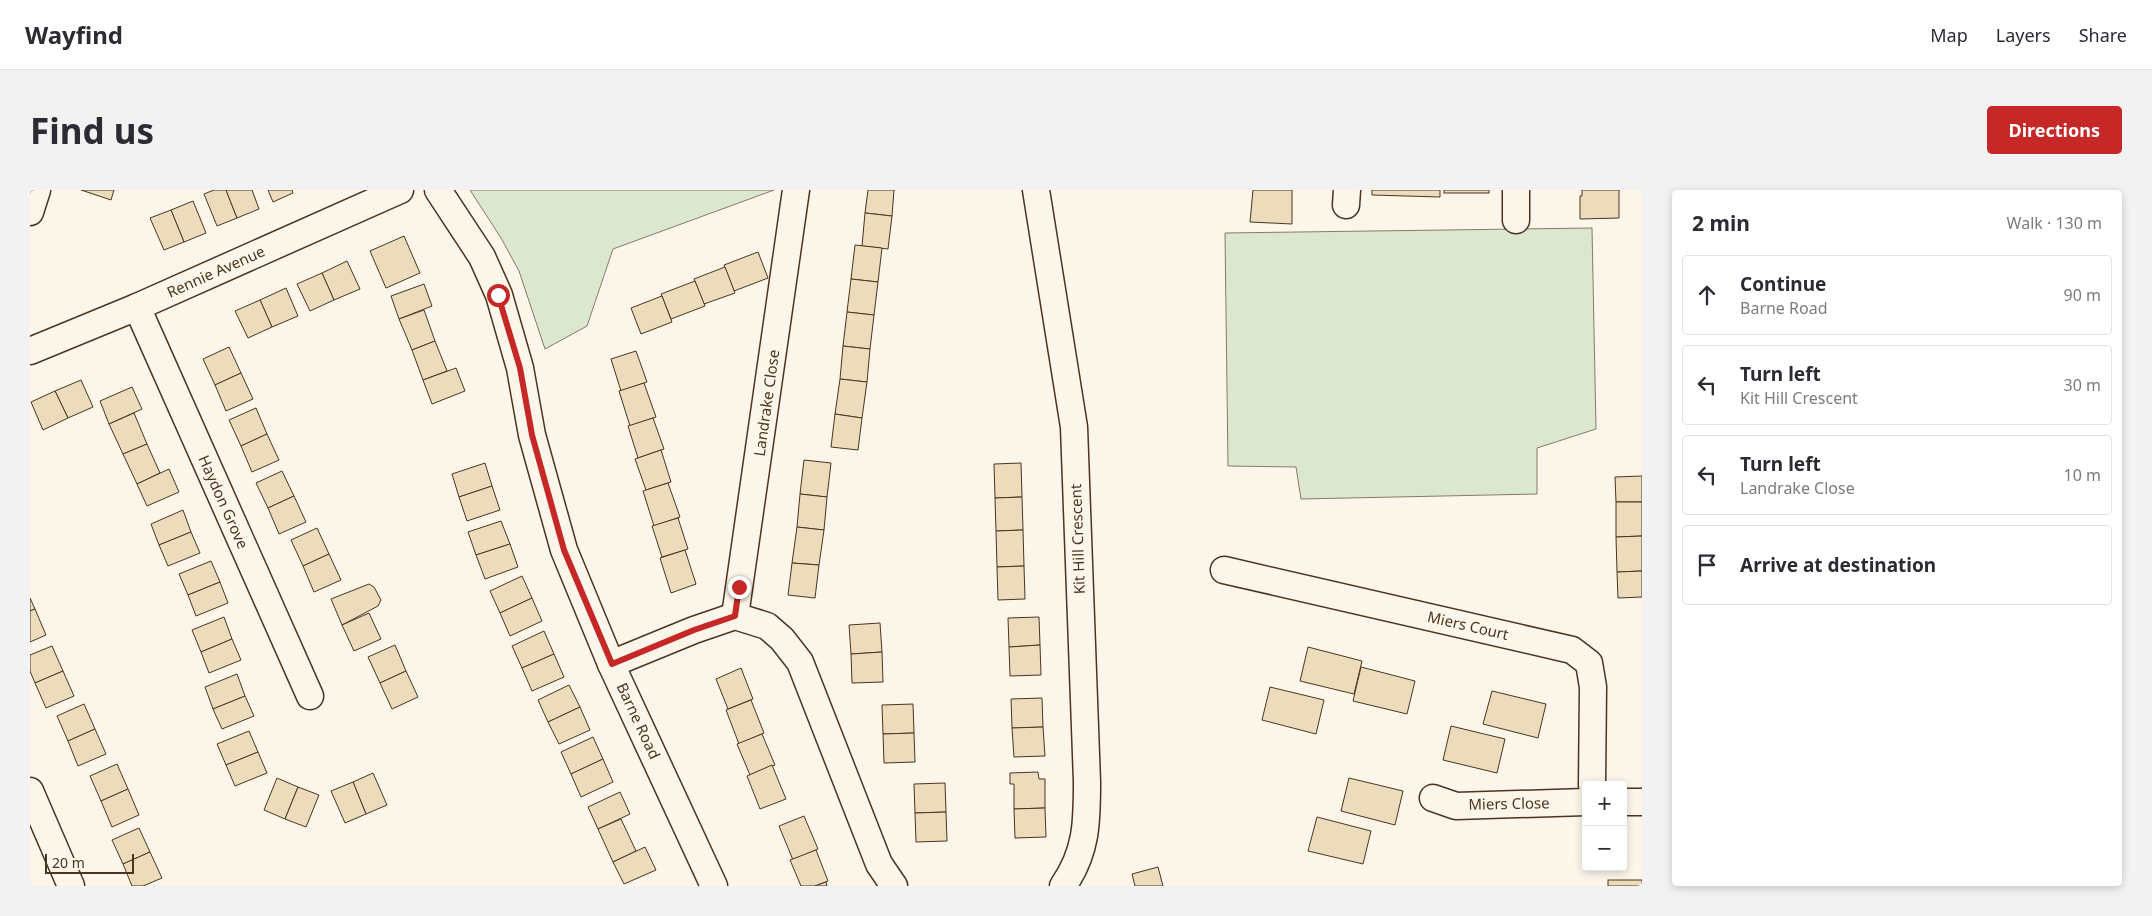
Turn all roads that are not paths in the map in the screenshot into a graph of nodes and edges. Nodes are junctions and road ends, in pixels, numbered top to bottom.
1 (37, 190) edge
2 (400, 190) edge
3 (438, 190) edge
4 (796, 190) edge
5 (1036, 190) edge
6 (1516, 190) edge
7 (30, 212) edge
8 (1516, 220) dead end
9 (137, 308) junction
10 (30, 350) edge
11 (1224, 570) dead end
12 (735, 616) junction
13 (612, 664) junction
14 (310, 696) dead end
15 (1592, 781) edge
16 (30, 791) edge
17 (1433, 798) dead end
18 (1582, 802) edge
19 (1627, 802) edge
20 (1642, 802) edge
21 (71, 886) edge
22 (714, 886) edge
23 (894, 886) edge
24 (1063, 886) edge

1 - 7 street
2 - 9 street, Rennie Avenue
3 - 13 street, Barne Road
4 - 12 street, Landrake Close
5 - 24 street, Kit Hill Crescent
6 - 8 street
9 - 10 street, Rennie Avenue
9 - 14 street, Haydon Grove
11 - 15 street, Miers Court
12 - 13 street
12 - 23 street
13 - 22 street, Barne Road
16 - 21 street
17 - 18 street, Miers Close
19 - 20 street

